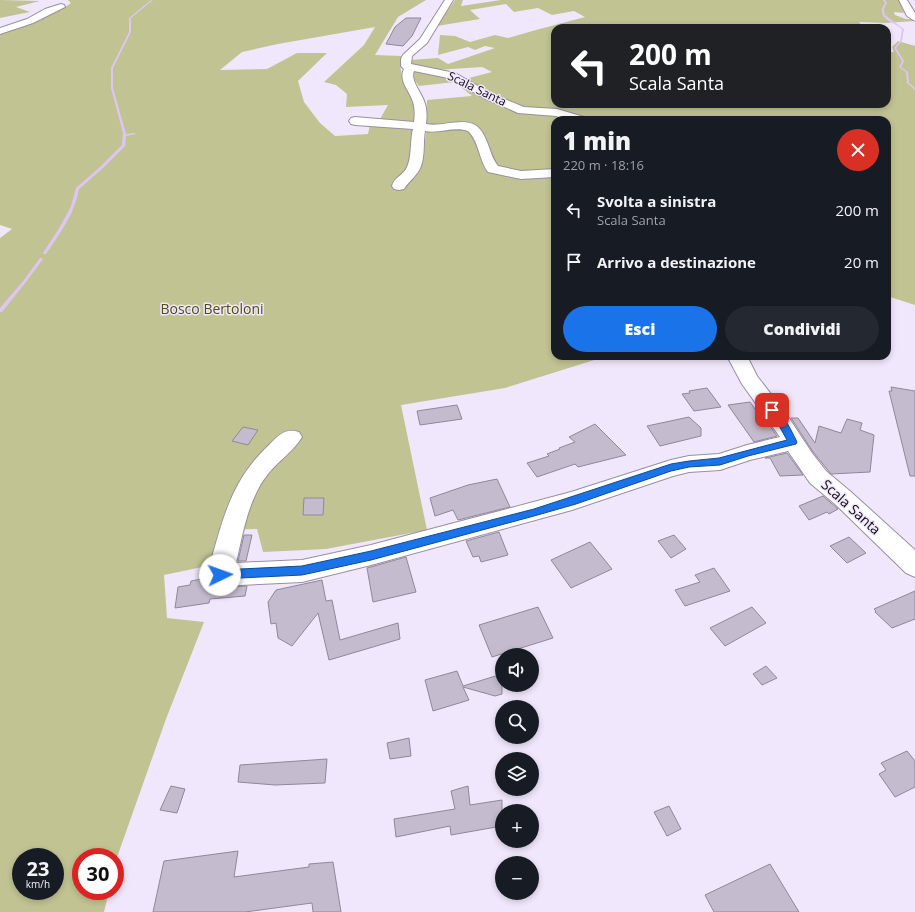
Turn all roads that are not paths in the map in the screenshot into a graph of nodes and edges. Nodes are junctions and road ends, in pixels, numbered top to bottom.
1 (450, 0) edge
2 (903, 0) edge
3 (61, 7) dead end
4 (915, 18) edge
5 (0, 31) edge
6 (410, 68) junction
7 (567, 116) edge
8 (355, 121) dead end
9 (419, 126) junction
10 (551, 173) edge
11 (399, 186) dead end
12 (739, 360) edge
13 (291, 437) dead end
14 (793, 442) junction
15 (915, 566) edge

1 - 6 street
2 - 4 street
3 - 5 street
6 - 7 street, Scala Santa
6 - 9 street
8 - 9 street
9 - 10 street
9 - 11 street
12 - 14 street, Scala Santa
13 - 14 street
14 - 15 street, Scala Santa

